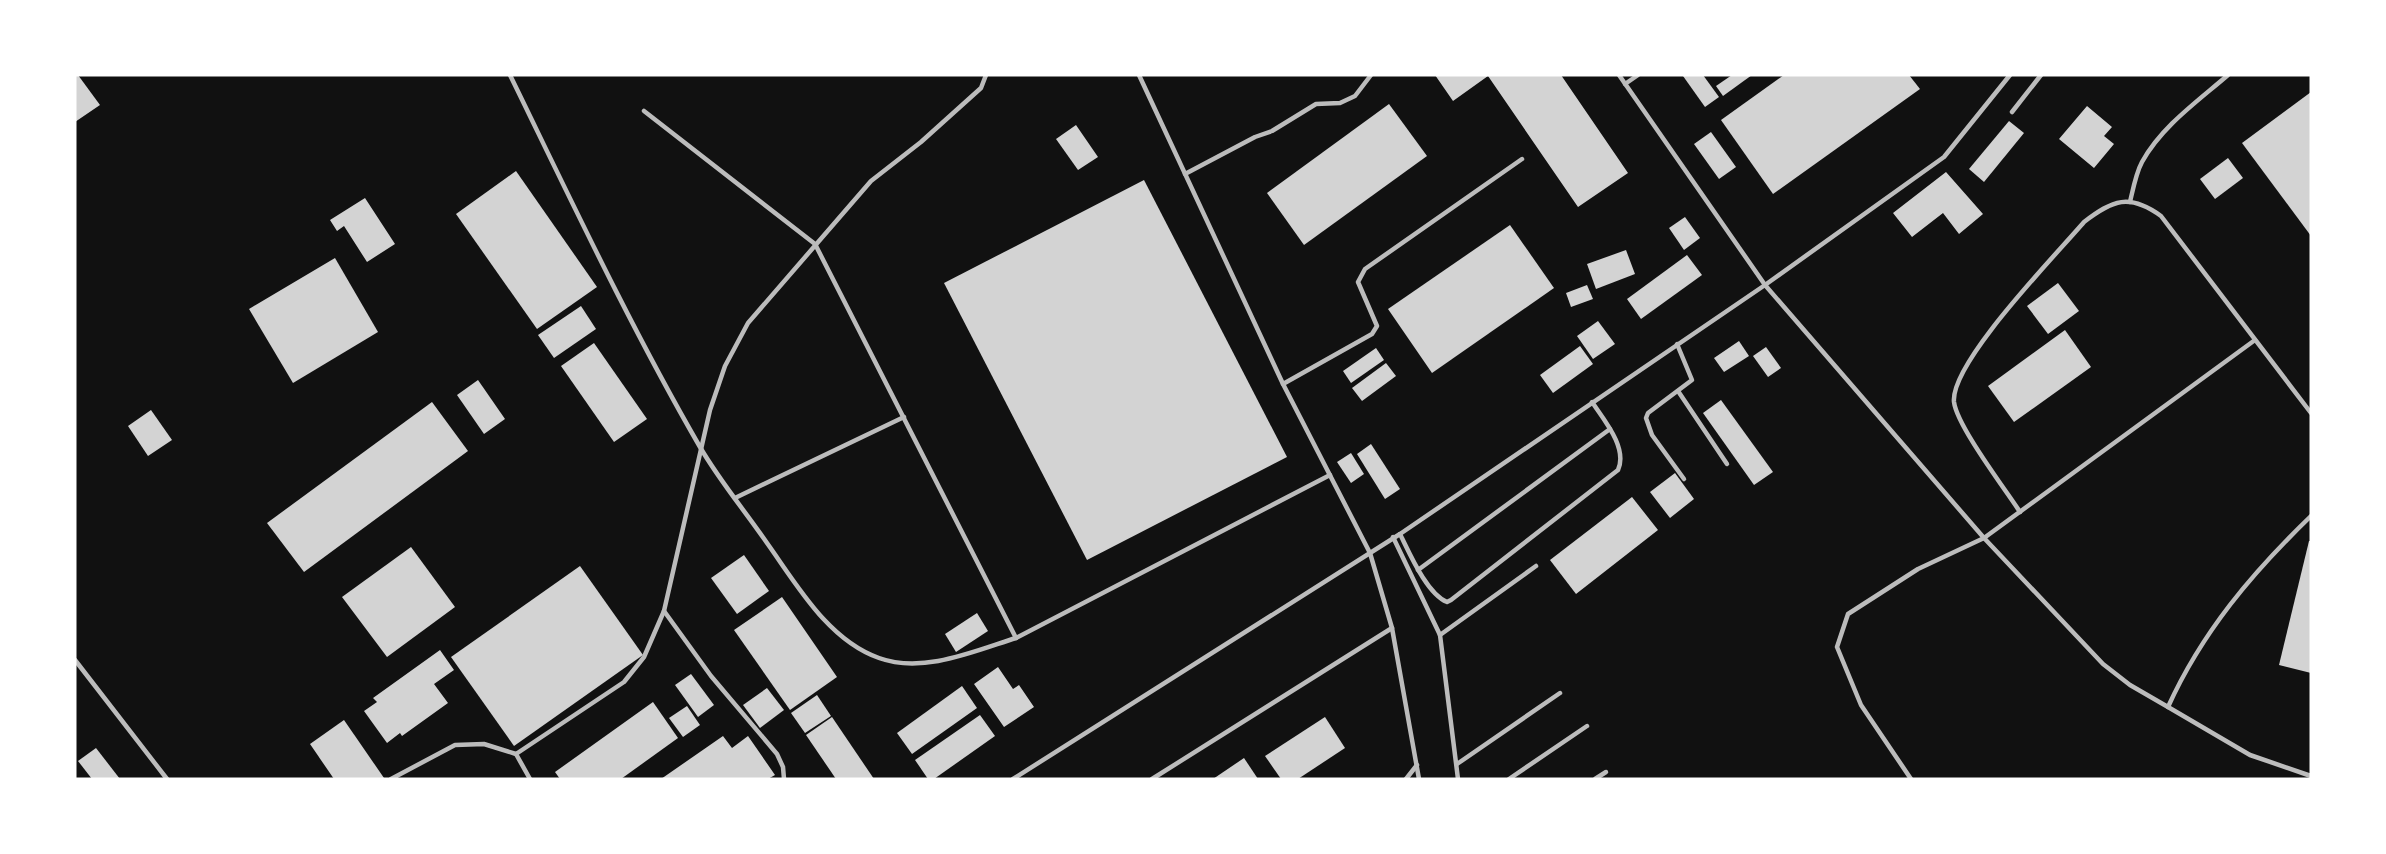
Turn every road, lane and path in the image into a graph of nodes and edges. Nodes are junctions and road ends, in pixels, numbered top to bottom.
1 (510, 75) edge
2 (986, 75) edge
3 (1139, 75) edge
4 (1371, 75) edge
5 (1619, 75) edge
6 (1638, 75) edge
7 (2010, 75) edge
8 (2042, 75) edge
9 (2228, 75) edge
10 (1625, 84) junction
11 (644, 111) dead end
12 (2012, 112) dead end
13 (1522, 159) dead end
14 (1185, 174) junction
15 (2130, 202) junction
16 (815, 244) junction
17 (1765, 285) junction
18 (2255, 340) junction
19 (1677, 344) junction
20 (1283, 384) junction
21 (1678, 391) junction
22 (1592, 402) junction
23 (2311, 413) edge
24 (904, 417) junction
25 (1610, 429) junction
26 (701, 449) junction
27 (1727, 464) dead end
28 (1330, 475) junction
29 (1684, 479) dead end
30 (735, 498) junction
31 (2020, 512) junction
32 (2311, 516) edge
33 (1400, 534) junction
34 (1393, 537) junction
35 (1984, 538) junction
36 (1370, 553) junction
37 (1536, 566) dead end
38 (1418, 570) junction
39 (664, 611) junction
40 (1392, 628) junction
41 (1440, 635) junction
42 (1016, 638) junction
43 (75, 660) edge
44 (1560, 693) dead end
45 (2168, 707) junction
46 (1587, 726) dead end
47 (516, 754) junction
48 (1456, 764) junction
49 (1417, 765) junction
50 (1606, 772) dead end
51 (2311, 776) edge
52 (167, 779) edge
53 (391, 779) edge
54 (530, 779) edge
55 (784, 779) edge
56 (1013, 779) edge
57 (1152, 779) edge
58 (1406, 779) edge
59 (1419, 779) edge
60 (1458, 779) edge
61 (1509, 779) edge
62 (1594, 779) edge
63 (1911, 779) edge

1 - 26 lane
2 - 16 lane
3 - 14 lane
4 - 14 lane
5 - 10 lane
6 - 10 lane
7 - 17 lane
8 - 12 lane
9 - 15 lane
10 - 17 lane
11 - 16 lane
13 - 20 lane
14 - 20 lane
15 - 18 lane
15 - 31 lane
16 - 24 lane
16 - 26 lane
17 - 19 lane
17 - 35 lane
18 - 23 lane
18 - 31 lane
19 - 21 lane
19 - 22 lane
20 - 28 lane
21 - 27 lane
21 - 29 lane
22 - 25 lane
22 - 33 lane
24 - 30 lane
24 - 42 lane
25 - 38 lane
25 - 38 lane
26 - 30 lane
26 - 39 lane
28 - 36 lane
28 - 42 lane
30 - 42 lane
31 - 35 lane
32 - 45 lane
33 - 34 lane
33 - 38 lane
34 - 36 lane
34 - 41 lane
35 - 45 lane
35 - 63 lane
36 - 40 lane
36 - 56 lane
37 - 41 lane
39 - 47 lane
39 - 55 lane
40 - 49 lane
40 - 57 lane
41 - 48 lane
43 - 52 lane
44 - 48 lane
45 - 51 lane
46 - 61 lane
47 - 53 lane
47 - 54 lane
48 - 60 lane
49 - 58 lane
49 - 59 lane
50 - 62 lane

